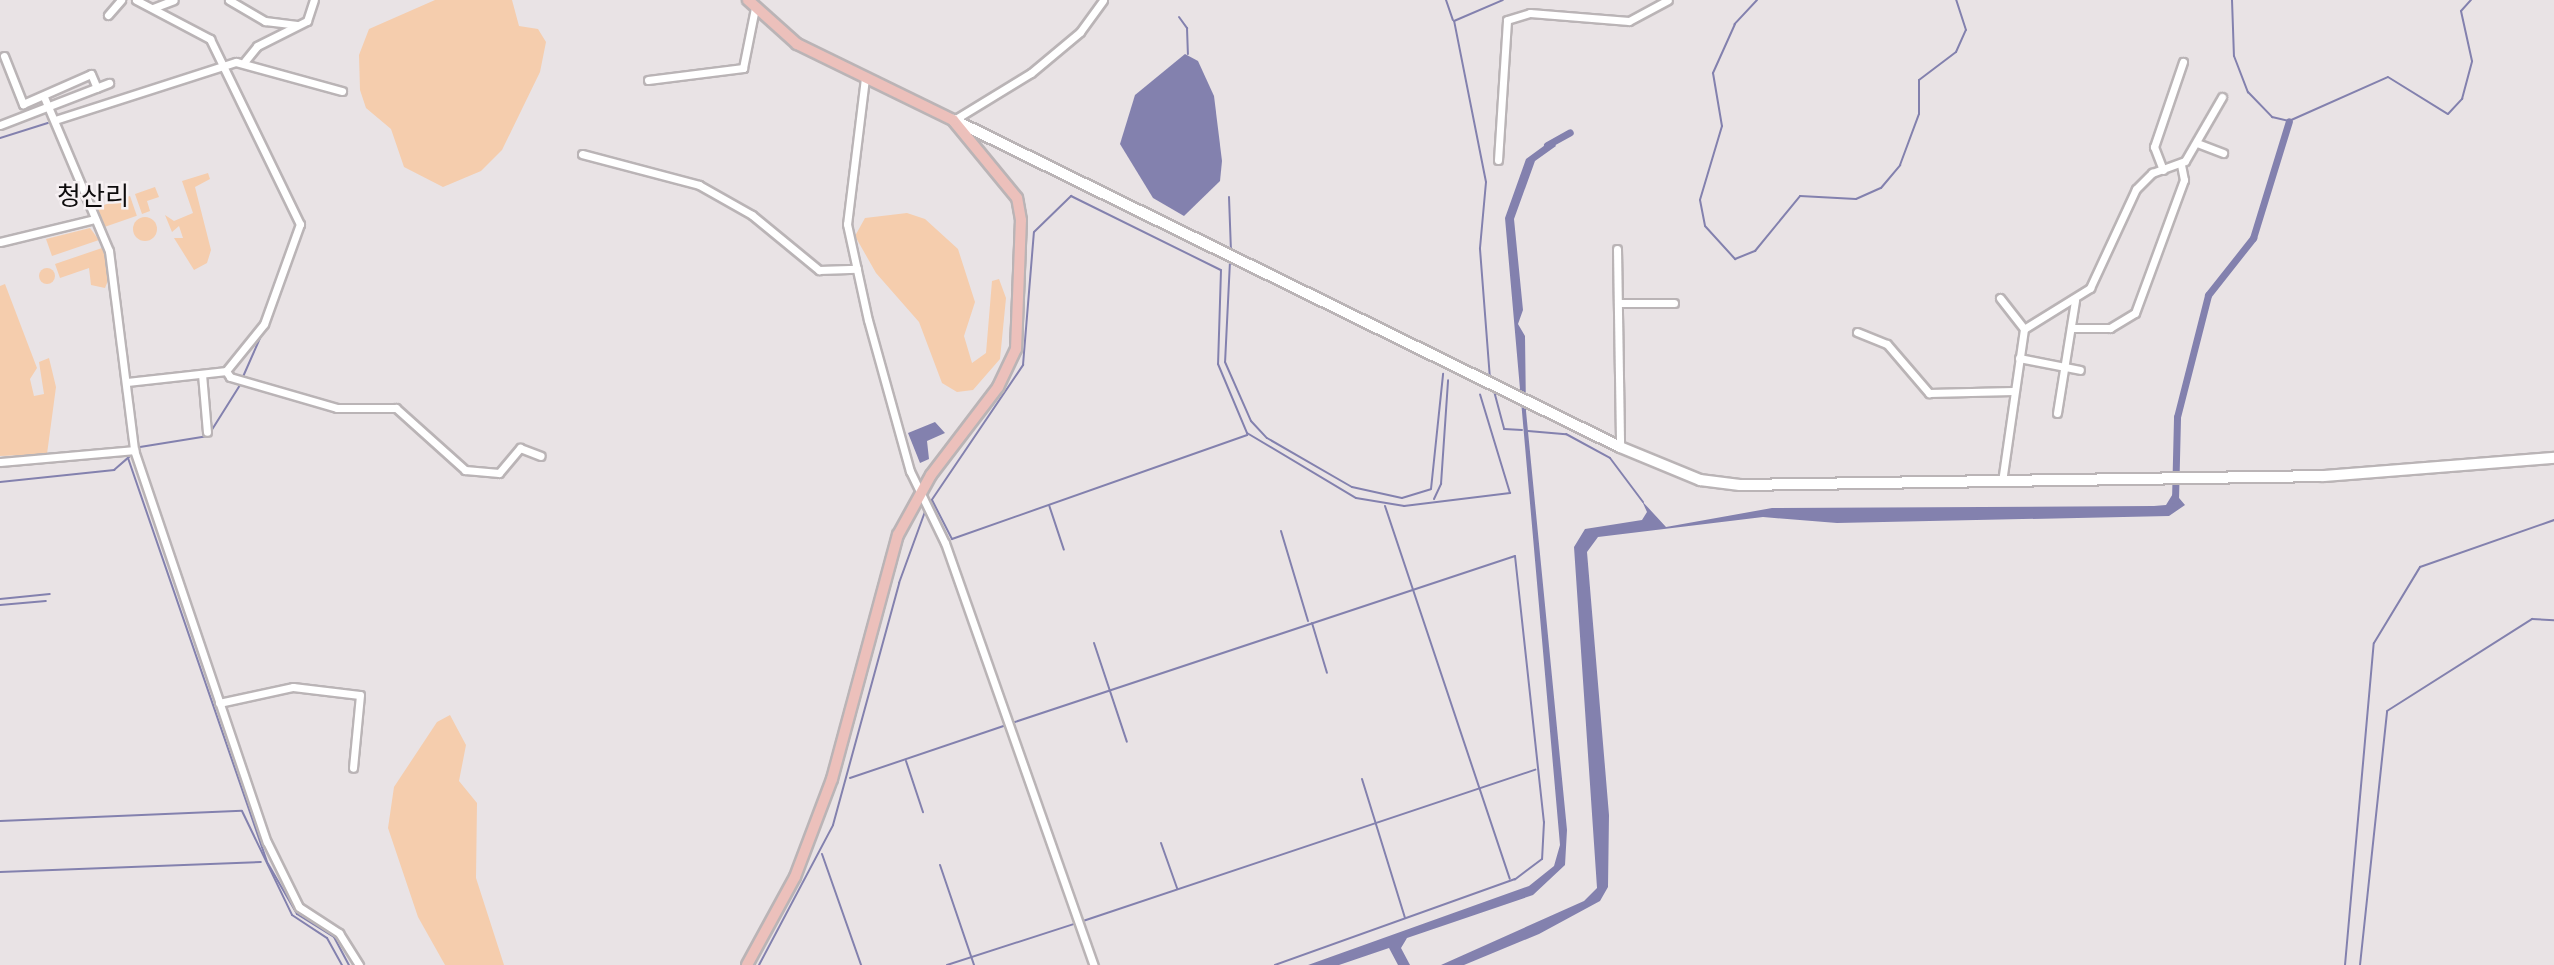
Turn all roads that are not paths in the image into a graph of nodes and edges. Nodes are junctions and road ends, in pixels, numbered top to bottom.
1 (121, 0) edge
2 (136, 0) edge
3 (174, 0) edge
4 (229, 0) edge
5 (314, 0) edge
6 (1103, 0) edge
7 (1668, 0) edge
8 (752, 4) edge
9 (153, 8) junction
10 (108, 15) dead end
11 (298, 25) junction
12 (4, 56) dead end
13 (245, 61) junction
14 (2183, 62) dead end
15 (226, 64) junction
16 (865, 78) junction
17 (648, 80) dead end
18 (109, 83) dead end
19 (97, 88) junction
20 (342, 91) dead end
21 (44, 97) junction
22 (2222, 97) dead end
23 (48, 107) junction
24 (55, 120) junction
25 (953, 120) junction
26 (0, 125) edge
27 (2197, 143) junction
28 (2223, 153) dead end
29 (582, 154) dead end
30 (1498, 160) dead end
31 (2181, 164) junction
32 (2163, 170) junction
33 (95, 219) junction
34 (0, 242) edge
35 (1617, 249) dead end
36 (857, 269) junction
37 (2000, 298) dead end
38 (2076, 300) junction
39 (1619, 303) junction
40 (1674, 303) dead end
41 (2073, 328) junction
42 (2024, 329) junction
43 (1857, 332) dead end
44 (2019, 358) junction
45 (2066, 367) junction
46 (2080, 370) dead end
47 (226, 371) junction
48 (202, 374) junction
49 (127, 382) junction
50 (2013, 391) junction
51 (2057, 413) dead end
52 (208, 432) dead end
53 (1620, 447) junction
54 (134, 450) junction
55 (541, 456) dead end
56 (2554, 458) edge
57 (0, 462) edge
58 (2002, 481) junction
59 (920, 491) junction
60 (219, 703) junction
61 (354, 768) dead end
62 (359, 965) edge
63 (747, 965) edge
64 (1094, 965) edge

1 - 10 street
2 - 9 street
3 - 9 street
4 - 11 street
5 - 11 street
6 - 25 street
7 - 30 street
8 - 16 main road
8 - 17 street
9 - 15 street
11 - 13 street
12 - 21 street
13 - 15 street
13 - 20 street
14 - 32 street
15 - 24 street
15 - 47 street
16 - 25 main road
16 - 36 street
18 - 19 street
19 - 21 street
19 - 23 street
21 - 23 street
22 - 27 street
23 - 24 street
23 - 26 street
24 - 33 street
25 - 53 main road
25 - 59 main road
27 - 28 street
27 - 31 street
29 - 36 street
31 - 32 street
31 - 41 street
32 - 38 street
33 - 34 street
33 - 49 street
35 - 39 street
36 - 59 street
37 - 42 street
38 - 41 street
38 - 42 street
39 - 40 street
39 - 53 street
41 - 45 street
42 - 44 street
43 - 50 street
44 - 45 street
44 - 50 street
45 - 46 street
45 - 51 street
47 - 48 street
47 - 55 street
48 - 49 street
48 - 52 street
49 - 54 street
50 - 58 street
53 - 58 main road
54 - 57 street
54 - 60 street
56 - 58 main road
59 - 63 main road
59 - 64 street
60 - 61 street
60 - 62 street

